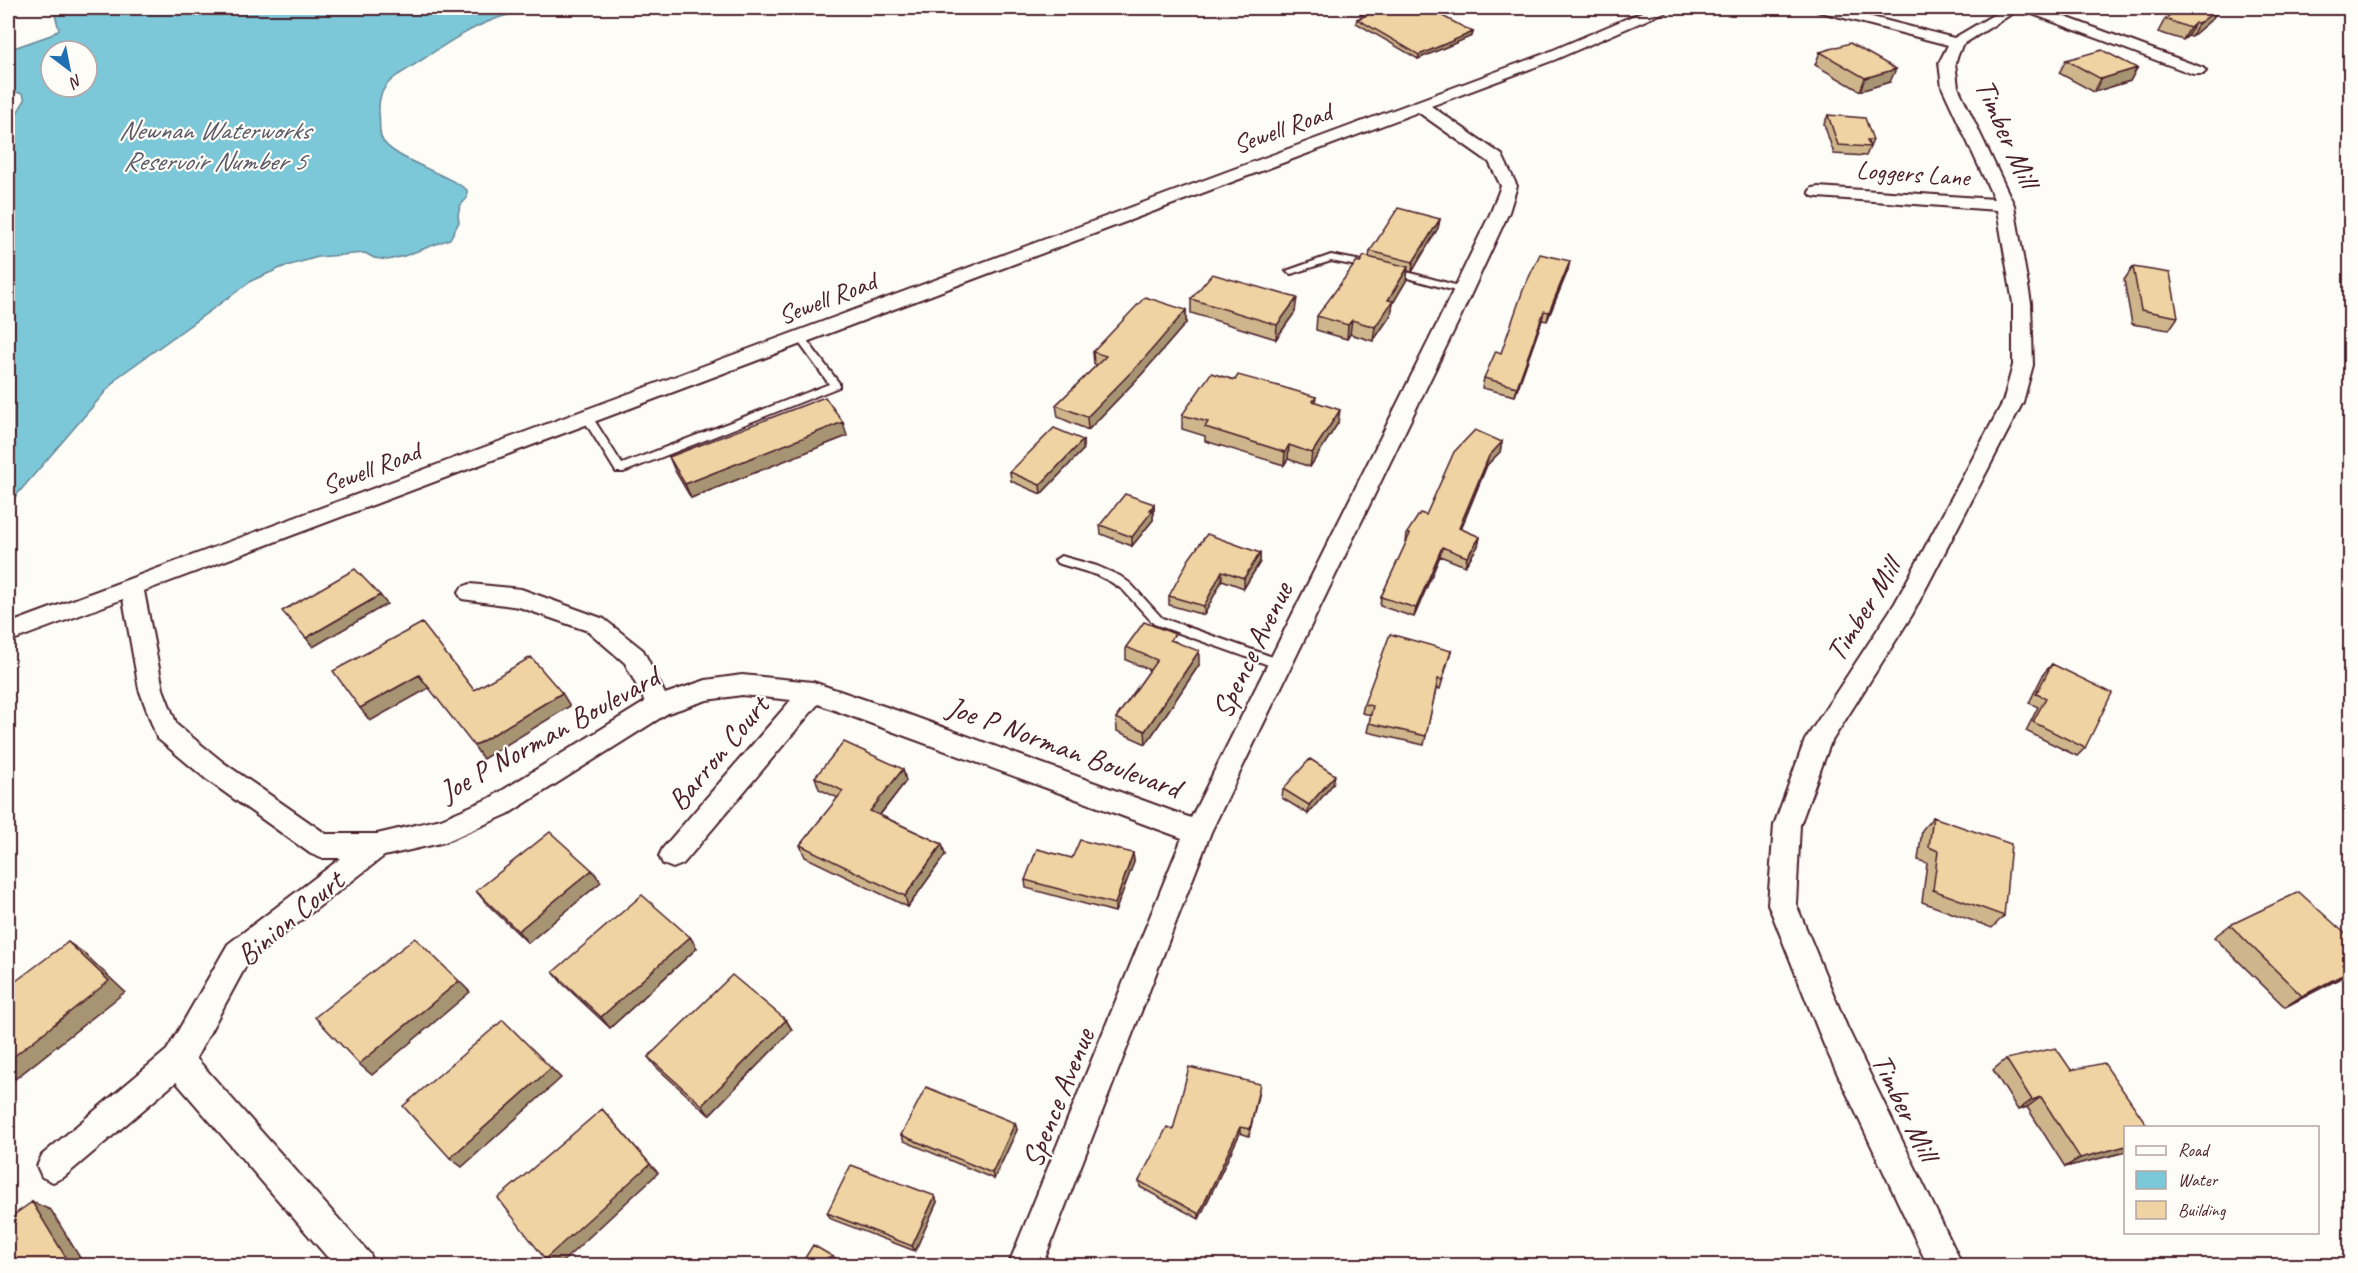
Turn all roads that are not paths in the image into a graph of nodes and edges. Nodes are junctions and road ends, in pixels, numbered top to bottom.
1 (1662, 8) edge
2 (1822, 8) edge
3 (2014, 8) edge
4 (2029, 8) edge
5 (1956, 43) junction
6 (2198, 71) dead end
7 (1420, 106) junction
8 (1818, 192) dead end
9 (2006, 205) junction
10 (1291, 271) dead end
11 (1463, 290) junction
12 (800, 337) junction
13 (586, 417) junction
14 (1061, 560) dead end
15 (132, 587) junction
16 (470, 593) dead end
17 (8, 633) edge
18 (1280, 664) junction
19 (813, 692) junction
20 (659, 706) junction
21 (1198, 832) junction
22 (377, 846) junction
23 (673, 856) dead end
24 (178, 1060) junction
25 (53, 1166) dead end
26 (358, 1266) edge
27 (1025, 1266) edge
28 (1946, 1266) edge

1 - 7 street, Sewell Road
2 - 5 street
3 - 5 street
4 - 6 street
5 - 9 street, Timber Mill
7 - 11 street, Spence Avenue
7 - 12 street, Sewell Road
8 - 9 street, Loggers Lane
9 - 28 street, Timber Mill
10 - 11 lane
11 - 18 street, Spence Avenue
12 - 13 street, Sewell Road
12 - 13 lane
13 - 15 street, Sewell Road
14 - 18 lane
15 - 17 street, Sewell Road
15 - 22 street, Joe P Norman Boulevard
16 - 20 street
18 - 21 street, Spence Avenue
19 - 20 street, Joe P Norman Boulevard
19 - 21 street, Joe P Norman Boulevard
19 - 23 street, Barron Court
20 - 22 street, Joe P Norman Boulevard
21 - 27 street, Spence Avenue
22 - 24 street, Binion Court
24 - 25 street, Binion Court
24 - 26 street

